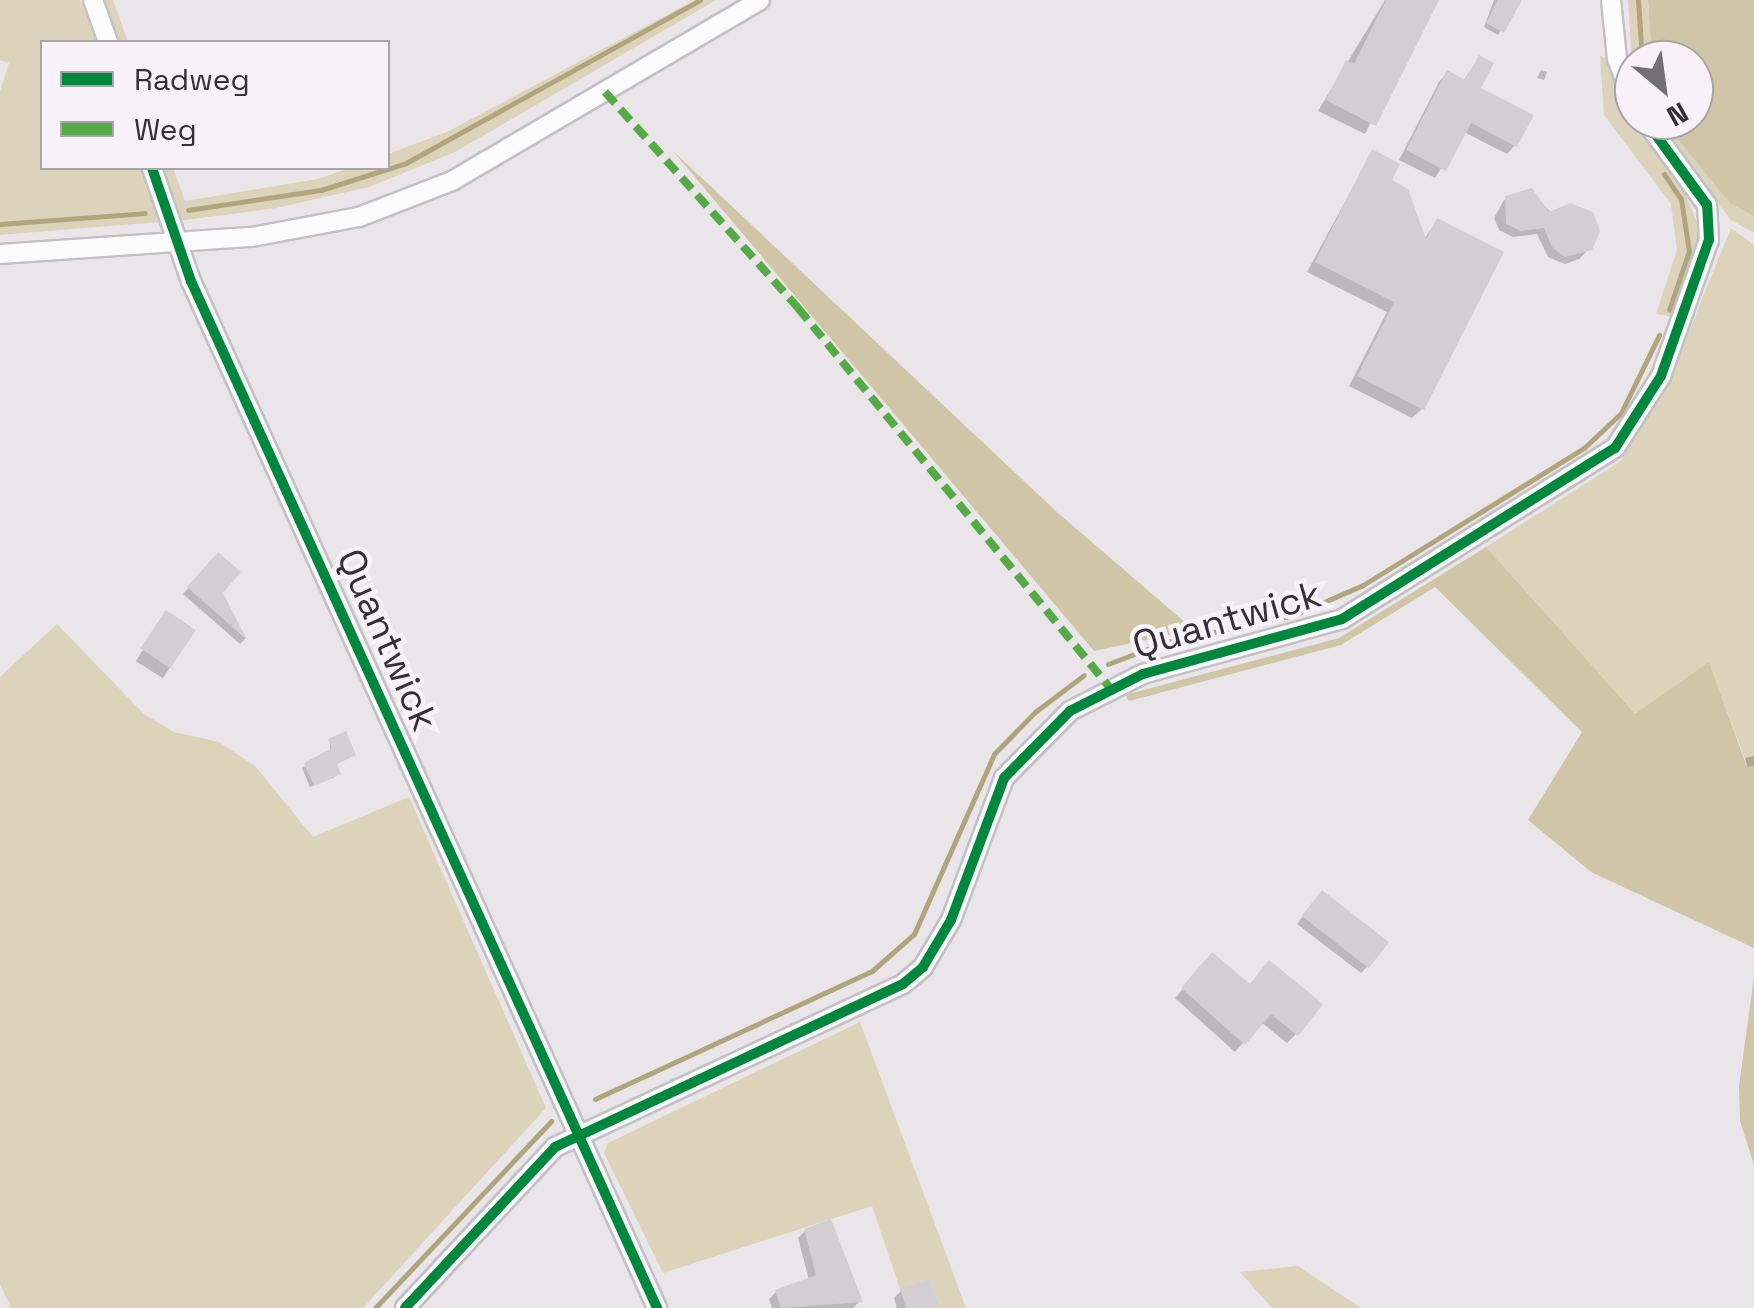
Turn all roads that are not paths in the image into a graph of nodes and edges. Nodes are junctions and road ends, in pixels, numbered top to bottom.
1 (93, 0) edge
2 (760, 0) edge
3 (1610, 0) edge
4 (107, 40) edge
5 (1615, 40) edge
6 (1660, 140) edge
7 (153, 170) edge
8 (178, 243) junction
9 (0, 254) edge
10 (577, 1134) junction
11 (405, 1308) edge
12 (657, 1308) edge

1 - 4 street
2 - 8 street
3 - 5 street
6 - 10 street, Quantwick
7 - 8 street, Quantwick
8 - 9 street
8 - 10 street, Quantwick
10 - 11 street, Quantwick
10 - 12 street, Quantwick

